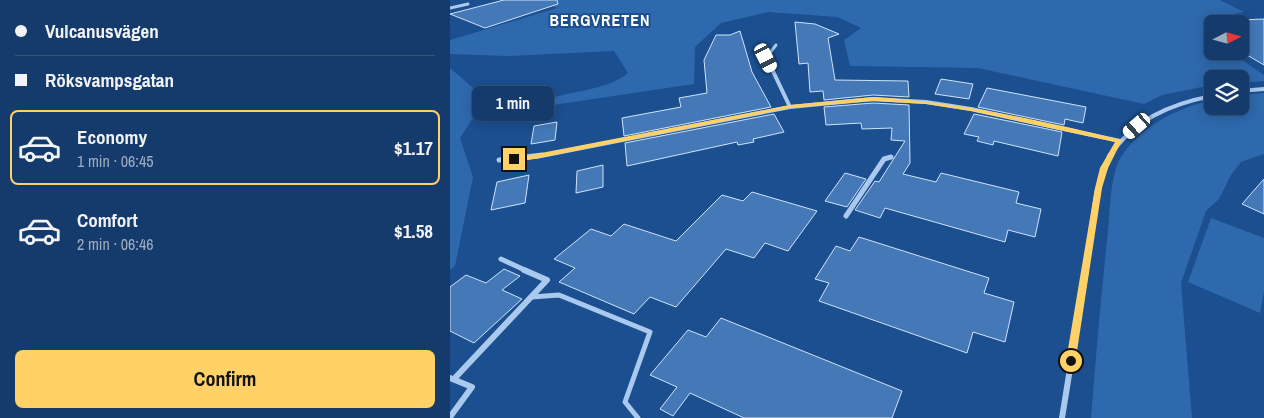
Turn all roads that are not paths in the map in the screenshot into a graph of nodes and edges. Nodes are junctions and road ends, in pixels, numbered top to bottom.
1 (468, 4) dead end
2 (450, 8) edge
3 (776, 45) dead end
4 (1264, 89) edge
5 (1249, 91) edge
6 (1204, 98) edge
7 (790, 107) junction
8 (1120, 141) junction
9 (891, 157) dead end
10 (499, 160) dead end
11 (846, 216) dead end
12 (501, 259) dead end
13 (532, 297) junction
14 (452, 378) edge
15 (450, 417) edge
16 (638, 418) edge
17 (1062, 418) edge

1 - 2 street
3 - 7 street
4 - 5 street
6 - 8 street
7 - 8 street
7 - 10 street
8 - 17 street
9 - 11 street
12 - 13 street
13 - 14 street
13 - 16 lane
14 - 15 street

